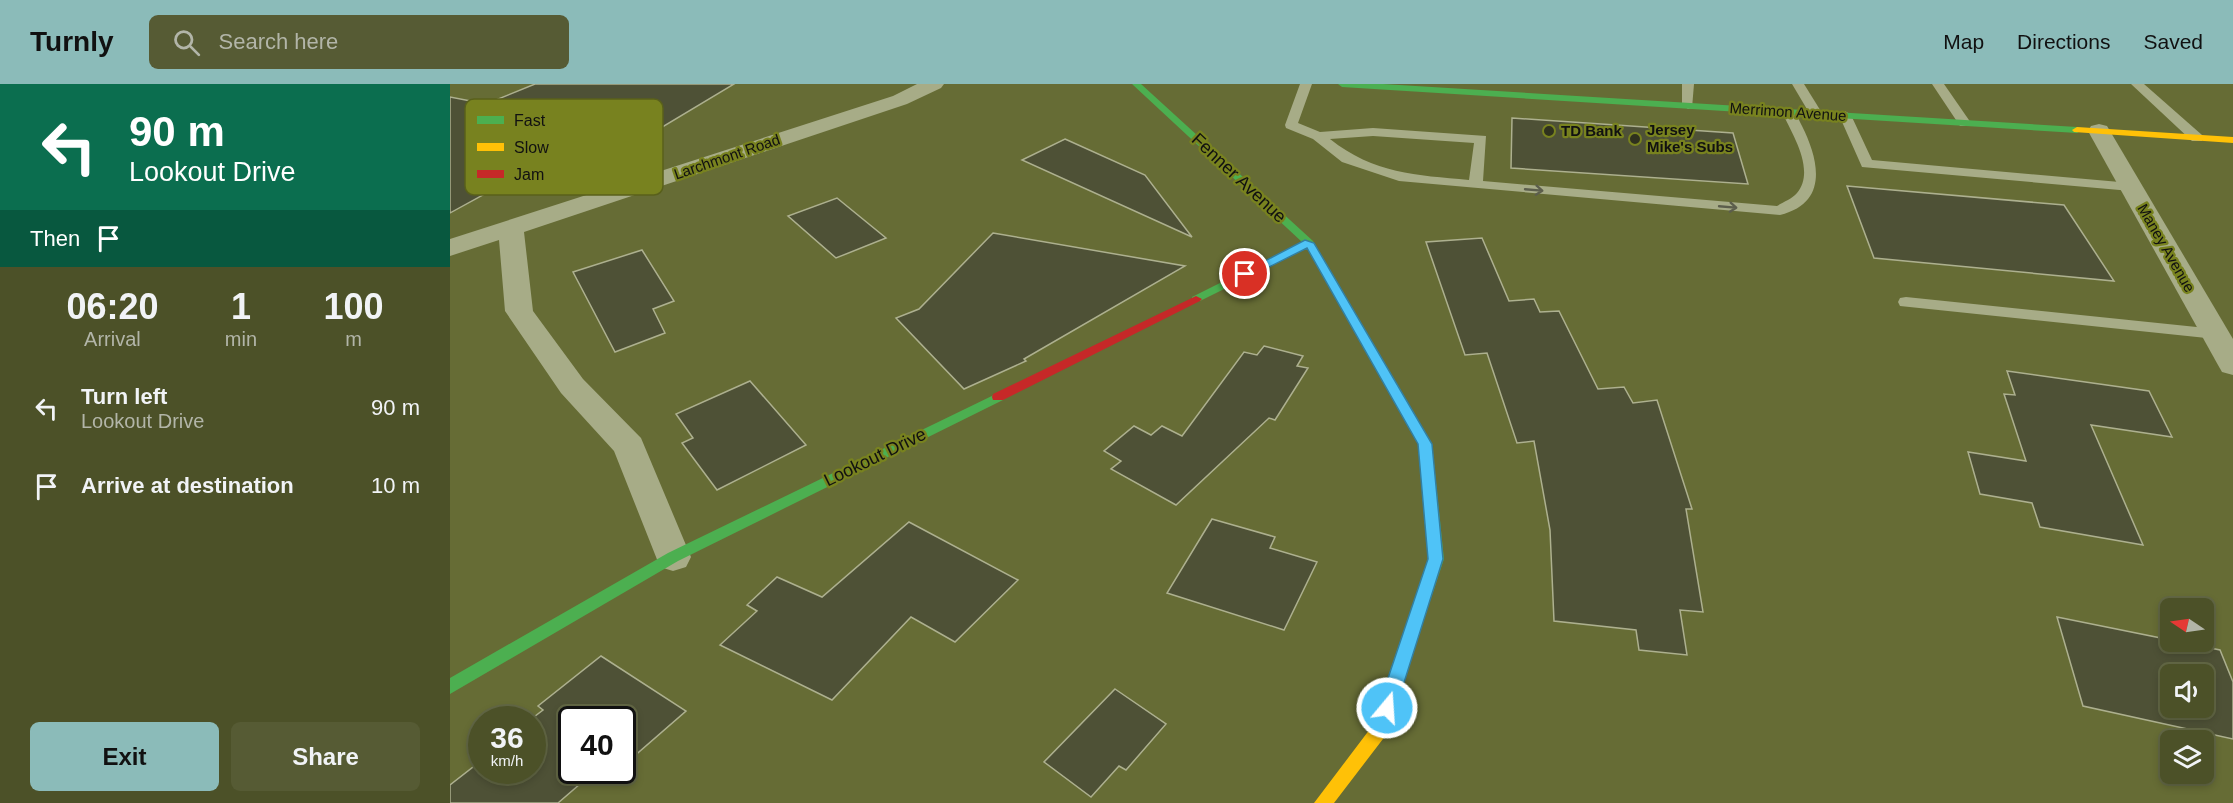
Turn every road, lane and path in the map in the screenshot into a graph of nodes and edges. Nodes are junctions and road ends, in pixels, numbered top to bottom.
1 (934, 84) edge
2 (1136, 84) edge
3 (1306, 84) edge
4 (1342, 84) edge
5 (1688, 84) edge
6 (1798, 84) edge
7 (1938, 84) edge
8 (2138, 84) edge
9 (1688, 105) junction
10 (1788, 112) junction
11 (1816, 113) junction
12 (1845, 115) junction
13 (1965, 123) junction
14 (2099, 131) junction
15 (1318, 136) junction
16 (2197, 138) junction
17 (2233, 140) edge
18 (663, 179) edge
19 (1476, 185) junction
20 (2131, 187) junction
21 (616, 195) edge
22 (511, 230) junction
23 (1309, 243) junction
24 (450, 248) edge
25 (1906, 302) dead end
26 (2216, 334) junction
27 (2233, 365) edge
28 (673, 557) junction
29 (450, 687) edge
30 (1323, 803) edge

1 - 18 street, Larchmont Road
2 - 23 street, Fenner Avenue
3 - 15 lane
4 - 9 street, Merrimon Avenue
5 - 9 lane
6 - 11 lane
7 - 13 lane
8 - 16 lane
9 - 10 street, Merrimon Avenue
10 - 11 street, Merrimon Avenue
19 -> 10 lane
11 - 12 street, Merrimon Avenue
12 - 13 street, Merrimon Avenue
12 - 20 lane
13 - 14 street, Merrimon Avenue
14 - 16 street, Merrimon Avenue
14 - 20 street, Maney Avenue
15 - 19 lane
15 - 19 lane
16 - 17 street, Merrimon Avenue
20 - 26 street, Maney Avenue
21 - 22 street, Larchmont Road
22 - 24 street, Larchmont Road
22 - 28 street
23 - 28 street, Lookout Drive
23 - 30 street, Fenner Avenue
25 - 26 lane
26 - 27 street, Maney Avenue
28 - 29 street, Lookout Drive

